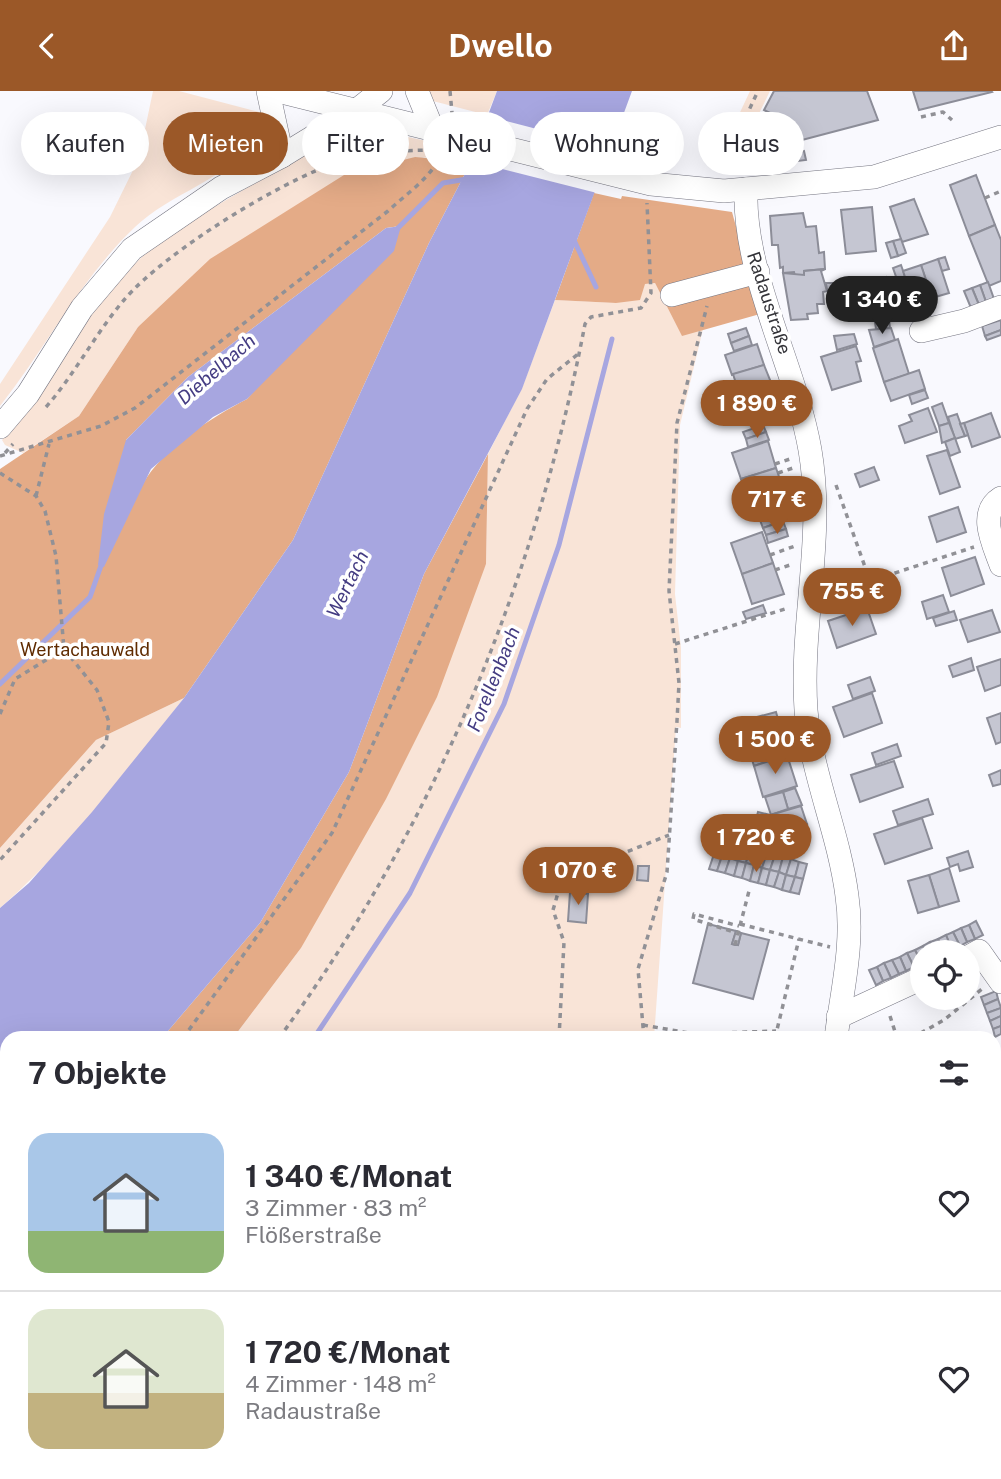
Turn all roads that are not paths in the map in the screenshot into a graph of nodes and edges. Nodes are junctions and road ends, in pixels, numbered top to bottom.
1 (268, 91) edge
2 (278, 91) edge
3 (382, 91) edge
4 (417, 91) edge
5 (357, 110) junction
6 (273, 112) edge
7 (426, 112) edge
8 (423, 134) edge
9 (999, 145) edge
10 (516, 150) edge
11 (288, 152) edge
12 (246, 175) edge
13 (746, 189) junction
14 (758, 272) junction
15 (661, 294) road end
16 (1001, 307) edge
17 (921, 331) dead end
18 (11, 431) edge
19 (996, 503) edge
20 (1001, 565) edge
21 (980, 952) edge
22 (1001, 982) edge
23 (910, 985) edge
24 (837, 1027) edge

1 - 6 street
2 - 5 street
3 - 5 street
4 - 7 street
5 - 8 street
5 - 11 street
9 - 13 street
10 - 13 street
12 - 18 street
13 - 14 street, Radaustraße
14 - 15 street
14 - 24 street, Radaustraße
16 - 17 street
19 - 20 street
21 - 22 street
23 - 24 street

